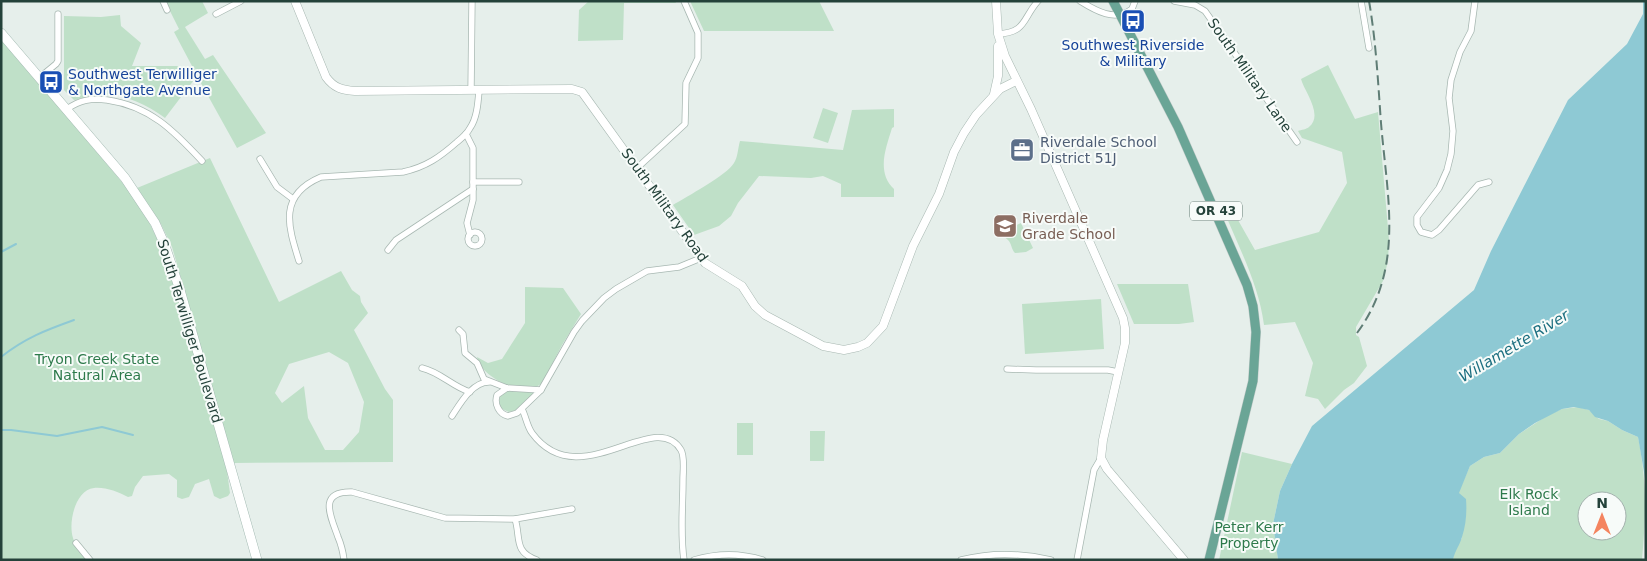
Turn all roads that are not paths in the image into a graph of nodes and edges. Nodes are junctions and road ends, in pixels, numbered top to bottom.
1 (163, 1) edge
2 (241, 1) edge
3 (295, 1) edge
4 (472, 1) edge
5 (684, 1) edge
6 (996, 1) edge
7 (1038, 1) edge
8 (1080, 1) edge
9 (1113, 1) edge
10 (1135, 1) edge
11 (1174, 1) edge
12 (1361, 1) edge
13 (1475, 1) edge
14 (167, 10) dead end
15 (58, 14) dead end
16 (216, 14) dead end
17 (1120, 15) junction
18 (1, 33) edge
19 (998, 34) junction
20 (1369, 48) dead end
21 (39, 78) junction
22 (1016, 80) junction
23 (475, 90) junction
24 (994, 96) junction
25 (67, 109) junction
26 (466, 134) junction
27 (1297, 142) dead end
28 (260, 158) dead end
29 (202, 162) dead end
30 (637, 168) junction
31 (519, 182) dead end
32 (1489, 182) dead end
33 (473, 186) junction
34 (292, 199) junction
35 (470, 235) dead end
36 (388, 250) dead end
37 (701, 258) junction
38 (299, 261) dead end
39 (459, 330) dead end
40 (422, 368) dead end
41 (1007, 368) dead end
42 (1118, 372) junction
43 (488, 382) junction
44 (507, 388) junction
45 (541, 390) junction
46 (470, 392) junction
47 (522, 409) junction
48 (452, 416) dead end
49 (1101, 458) junction
50 (572, 509) dead end
51 (515, 518) junction
52 (76, 543) dead end
53 (90, 560) edge
54 (257, 560) edge
55 (344, 560) edge
56 (537, 560) edge
57 (684, 560) edge
58 (694, 560) edge
59 (763, 560) edge
60 (961, 560) edge
61 (1051, 560) edge
62 (1077, 560) edge
63 (1184, 560) edge
64 (1209, 560) edge

1 - 14 street
2 - 16 street
3 - 23 street, South Military Road
4 - 23 street
5 - 30 street
6 - 19 street
7 - 19 street
8 - 17 street
9 - 17 main road, OR 43
10 - 17 street
11 - 27 street, South Military Lane
12 - 20 street
13 - 32 street
15 - 21 street
17 - 64 main road, OR 43
18 - 21 main road, South Terwilliger Boulevard
19 - 22 street
19 - 24 street
21 - 25 main road, South Terwilliger Boulevard
22 - 24 street, South Military Road
22 - 42 street
23 - 26 street
23 - 30 street, South Military Road
24 - 37 street, South Military Road
25 - 29 street
25 - 54 main road, South Terwilliger Boulevard
26 - 33 street
26 - 34 street
28 - 34 street
30 - 37 street, South Military Road
31 - 33 street
33 - 35 street
33 - 36 street
34 - 38 street
37 - 45 street
39 - 43 street
40 - 46 street
41 - 42 street
42 - 49 street
43 - 44 street
43 - 46 street
44 - 45 street
44 - 47 street
45 - 47 street
46 - 48 street
47 - 57 street
49 - 62 street
49 - 63 street
50 - 51 street
51 - 55 street
51 - 56 street
52 - 53 street
58 - 59 street
60 - 61 street

